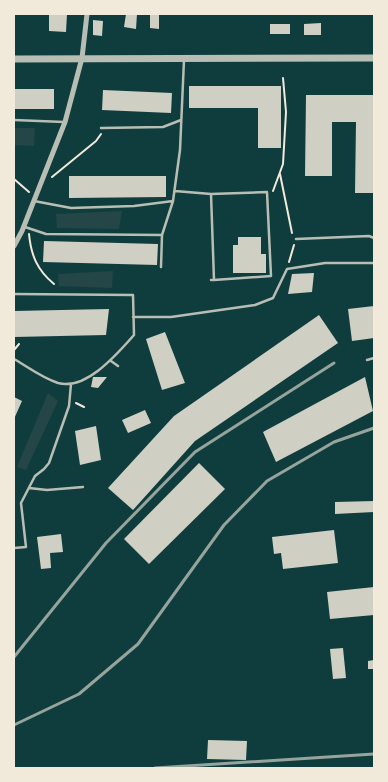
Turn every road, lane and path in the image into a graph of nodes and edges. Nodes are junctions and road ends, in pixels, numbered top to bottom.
1 (88, 14) edge
2 (82, 58) junction
3 (374, 58) edge
4 (14, 59) edge
5 (184, 59) junction
6 (283, 78) dead end
7 (14, 120) edge
8 (181, 120) junction
9 (65, 122) junction
10 (181, 125) junction
11 (185, 125) dead end
12 (101, 128) dead end
13 (105, 128) junction
14 (279, 172) junction
15 (14, 178) edge
16 (50, 179) dead end
17 (174, 191) junction
18 (211, 194) junction
19 (272, 196) dead end
20 (34, 201) junction
21 (173, 201) junction
22 (26, 228) junction
23 (162, 235) junction
24 (374, 238) edge
25 (296, 239) junction
26 (14, 246) edge
27 (374, 263) edge
28 (161, 267) dead end
29 (287, 269) junction
30 (54, 284) dead end
31 (14, 294) edge
32 (133, 317) junction
33 (19, 344) dead end
34 (14, 350) edge
35 (374, 358) edge
36 (14, 359) edge
37 (367, 360) dead end
38 (111, 361) junction
39 (118, 366) dead end
40 (71, 384) junction
41 (83, 487) dead end
42 (29, 488) junction
43 (14, 548) edge

1 - 2 street
2 - 4 street
2 - 5 street
2 - 9 street
3 - 5 street
5 - 8 lane
6 - 14 path
7 - 9 lane
8 - 10 lane
8 - 13 lane
9 - 20 street
10 - 11 lane
10 - 17 lane
12 - 13 lane
13 - 16 path
14 - 19 path
14 - 25 path
15 - 20 path
17 - 18 lane
17 - 21 lane
18 - 18 lane
20 - 21 lane
20 - 22 street
21 - 23 lane
22 - 23 lane
22 - 26 street
22 - 30 path
23 - 28 lane
24 - 25 lane
25 - 29 path
27 - 29 lane
29 - 32 lane
31 - 32 lane
32 - 38 lane
33 - 34 path
35 - 37 lane
36 - 40 lane
38 - 39 lane
38 - 40 lane
40 - 42 lane
41 - 42 lane
42 - 43 lane

